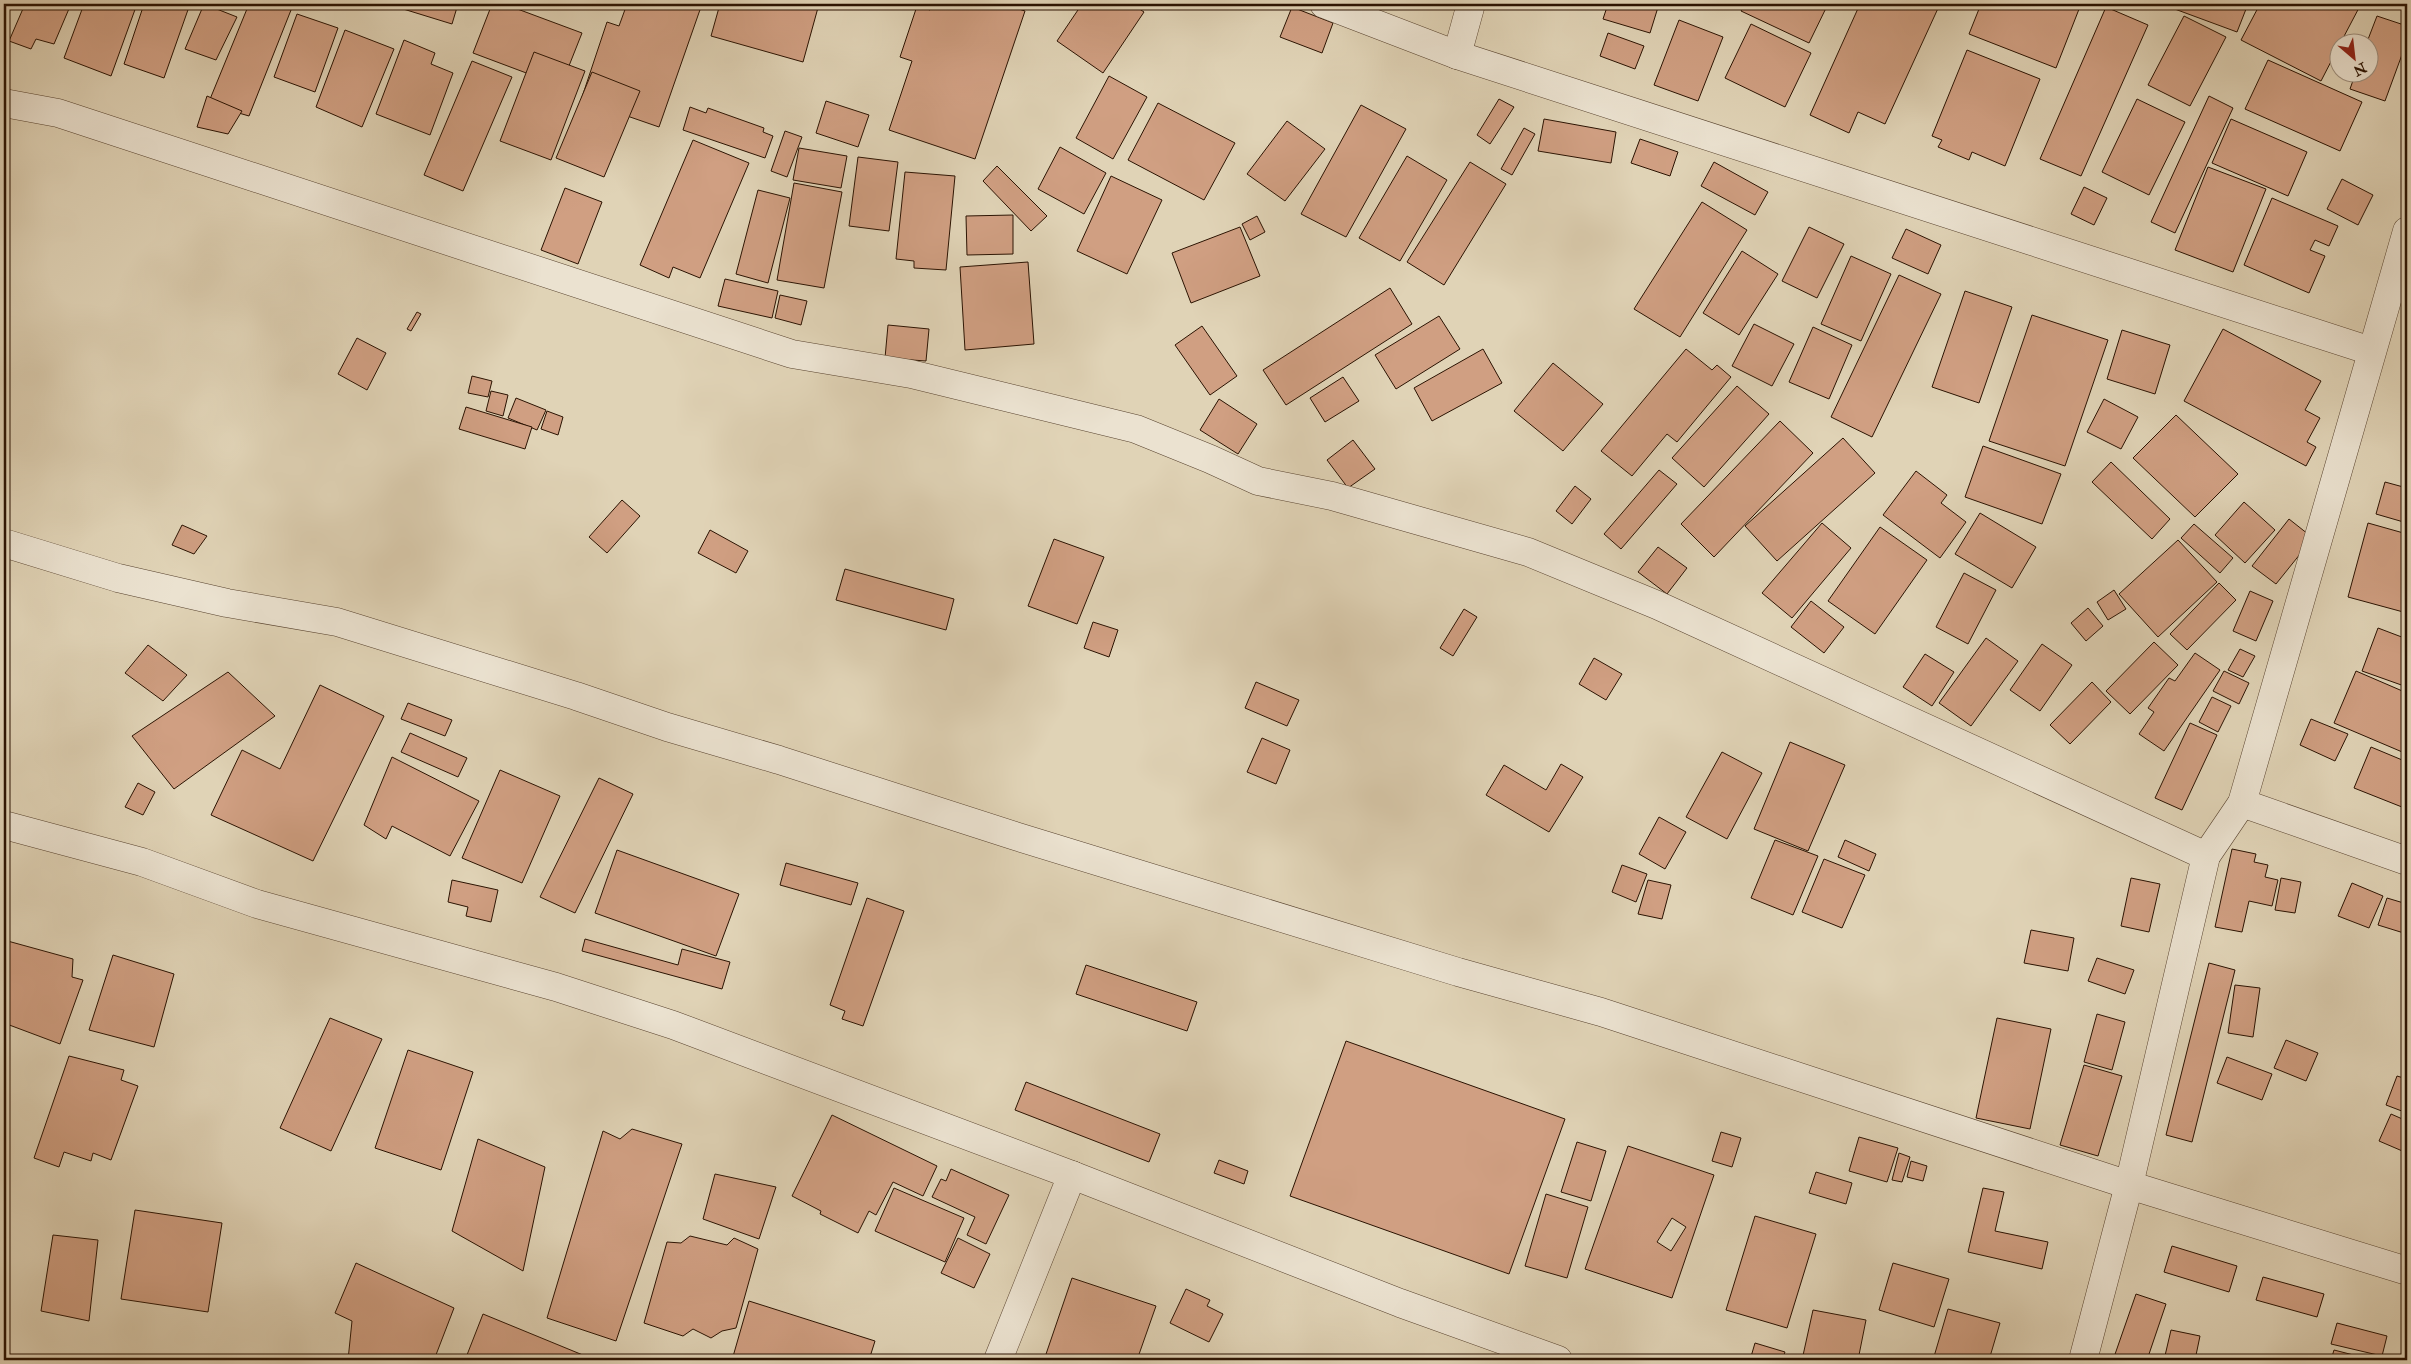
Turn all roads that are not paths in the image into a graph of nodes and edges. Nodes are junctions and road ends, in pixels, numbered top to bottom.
1 (1324, 4) edge
2 (1471, 4) edge
3 (1457, 55) junction
4 (4, 103) edge
5 (2407, 231) edge
6 (2371, 351) junction
7 (4, 543) edge
8 (2242, 803) junction
9 (4, 825) edge
10 (2206, 856) junction
11 (2407, 860) edge
12 (1072, 1175) junction
13 (2129, 1185) junction
14 (2407, 1271) edge
15 (998, 1360) edge
16 (1558, 1360) edge
17 (2083, 1360) edge

1 - 3 street
2 - 3 street
3 - 6 street
4 - 10 street
5 - 6 street
6 - 8 street
7 - 13 street
8 - 10 street
8 - 11 street
9 - 12 street
10 - 13 street
12 - 15 street
12 - 16 street
13 - 14 street
13 - 17 street

